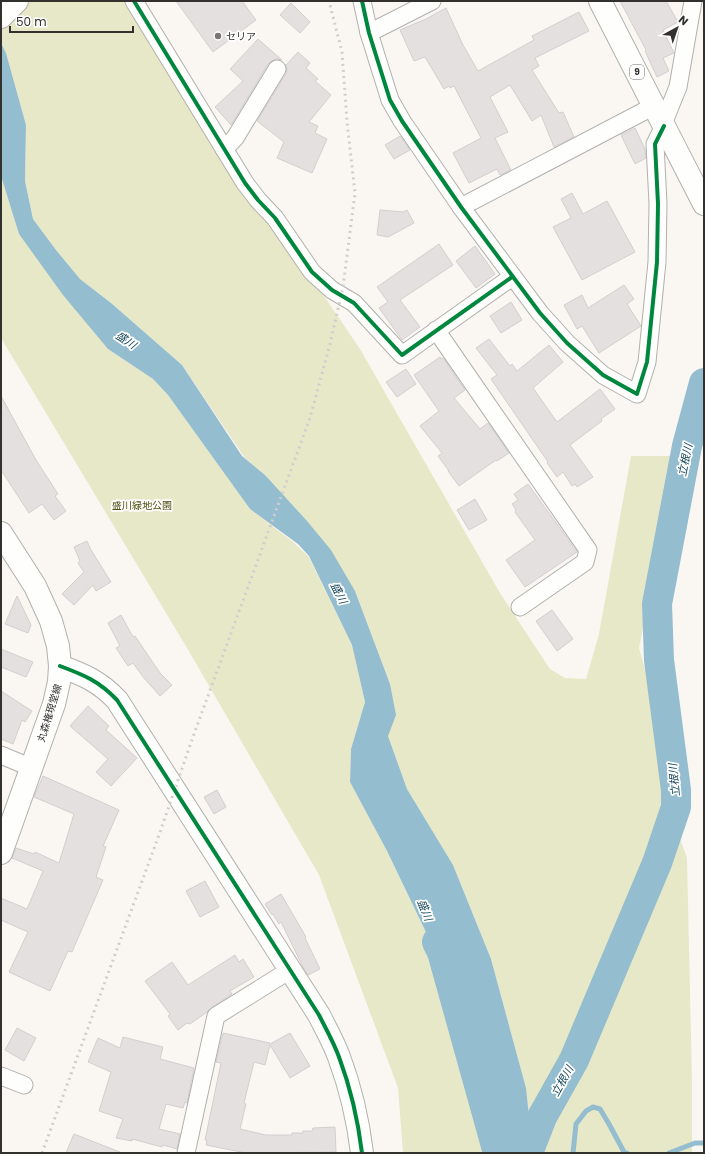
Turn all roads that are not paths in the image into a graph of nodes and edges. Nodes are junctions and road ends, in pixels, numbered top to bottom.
1 (17, 1) edge
2 (134, 1) edge
3 (362, 1) edge
4 (432, 1) edge
5 (600, 1) edge
6 (693, 1) edge
7 (1, 17) edge
8 (369, 33) junction
9 (277, 69) dead end
10 (664, 125) junction
11 (224, 149) junction
12 (704, 204) edge
13 (461, 207) junction
14 (512, 277) junction
15 (436, 330) junction
16 (1, 533) edge
17 (520, 607) dead end
18 (60, 666) junction
19 (1, 755) edge
20 (32, 768) junction
21 (1, 853) edge
22 (290, 970) junction
23 (1, 1076) edge
24 (24, 1085) dead end
25 (186, 1153) edge
26 (362, 1153) edge

1 - 7 main road
2 - 11 street
3 - 8 street
4 - 8 street
5 - 10 main road, 9
6 - 10 street
8 - 13 street
9 - 11 street
10 - 12 main road, 9
10 - 13 street
10 - 14 street
11 - 15 street
13 - 14 street
14 - 15 street
15 - 17 street
16 - 18 main road, 丸森権現堂線
18 - 20 main road, 丸森権現堂線
18 - 22 main road
19 - 20 street
20 - 21 main road, 丸森権現堂線
22 - 25 street
22 - 26 main road
23 - 24 street

